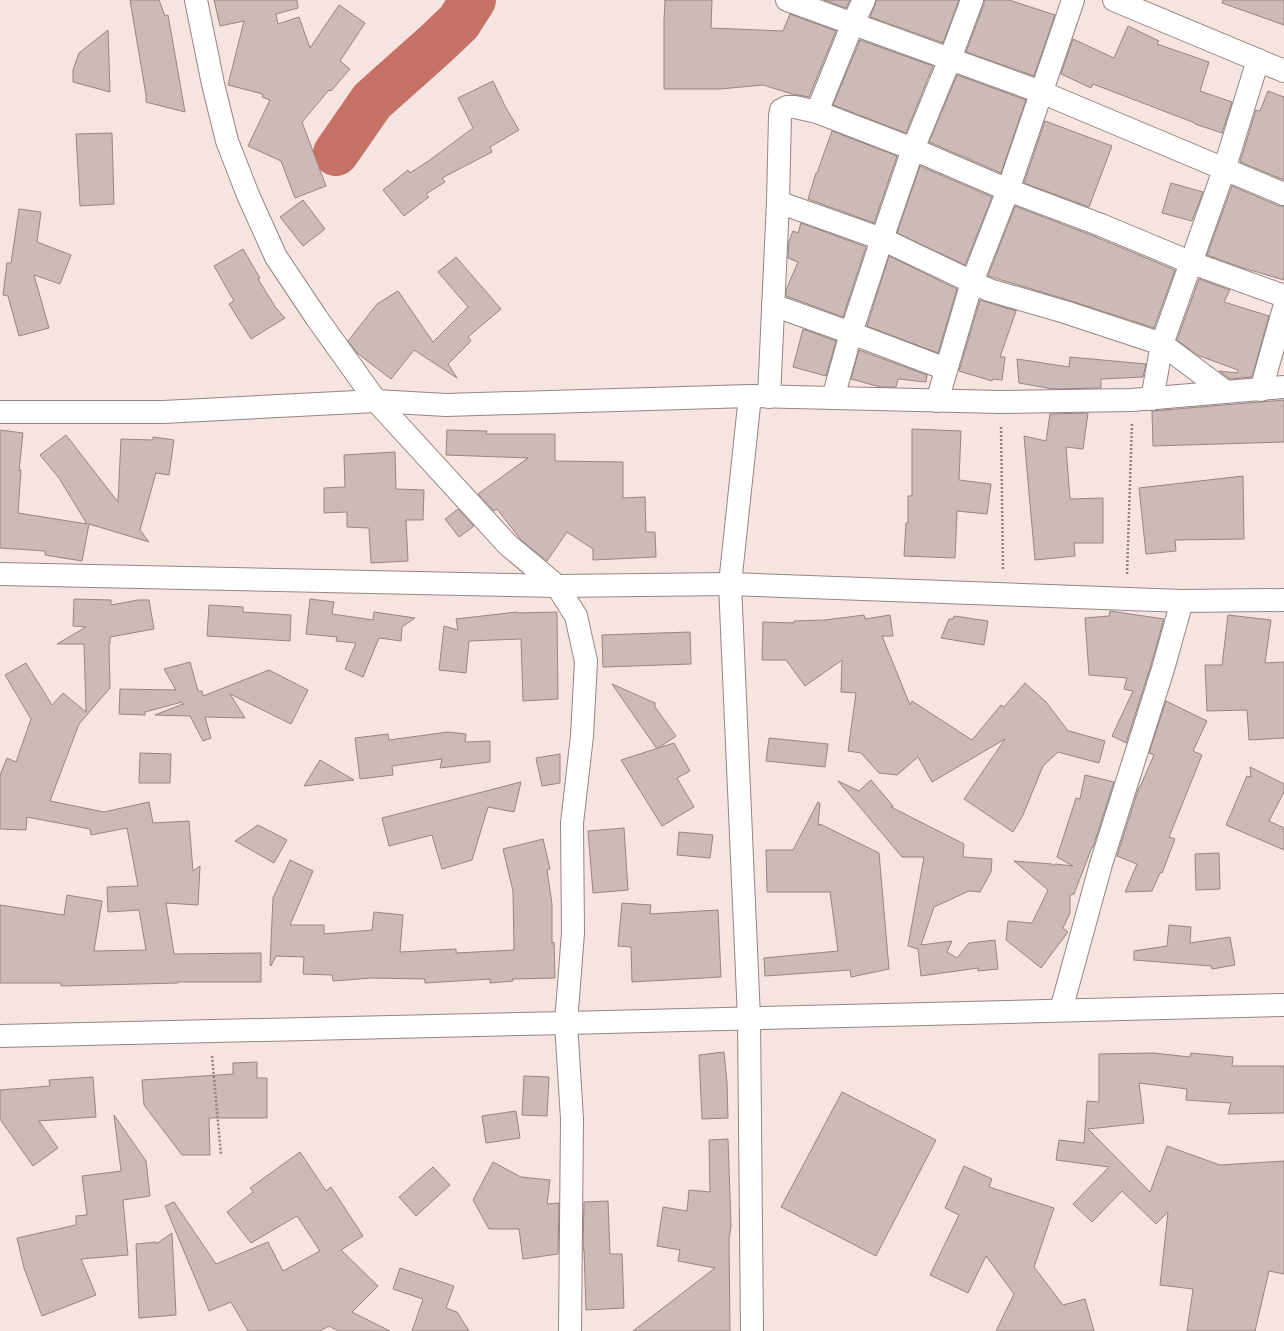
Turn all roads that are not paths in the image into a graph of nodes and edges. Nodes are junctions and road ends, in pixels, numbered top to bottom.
1 (196, 0) edge
2 (787, 0) edge
3 (864, 0) edge
4 (972, 0) edge
5 (1073, 0) edge
6 (1114, 0) edge
7 (853, 24) junction
8 (950, 59) junction
9 (1258, 60) junction
10 (1284, 71) edge
11 (1041, 92) junction
12 (817, 112) junction
13 (913, 149) junction
14 (1224, 170) junction
15 (1008, 190) junction
16 (1284, 194) edge
17 (778, 202) junction
18 (882, 239) junction
19 (1192, 262) junction
20 (972, 282) junction
21 (1284, 296) edge
22 (773, 305) junction
23 (1284, 308) edge
24 (851, 333) junction
25 (1162, 344) junction
26 (946, 369) junction
27 (1284, 388) edge
28 (1262, 390) junction
29 (1226, 392) junction
30 (760, 396) junction
31 (833, 398) junction
32 (1142, 399) junction
33 (376, 401) junction
34 (937, 401) junction
35 (0, 412) edge
36 (0, 574) edge
37 (730, 584) junction
38 (557, 586) junction
39 (1284, 600) edge
40 (1182, 601) junction
41 (1284, 1005) edge
42 (1061, 1010) junction
43 (749, 1018) junction
44 (566, 1023) junction
45 (0, 1036) edge
46 (570, 1331) edge
47 (752, 1331) edge

1 - 33 street
2 - 7 street
3 - 7 street
4 - 8 street
5 - 11 street
6 - 9 street
7 - 8 street
7 - 12 street
8 - 11 street
8 - 13 street
9 - 10 street
9 - 14 street
11 - 14 street
11 - 15 street
12 - 13 street
12 - 17 street
13 - 15 street
13 - 18 street
14 - 16 street
14 - 19 street
15 - 19 street
15 - 20 street
17 - 18 street
17 - 22 street
18 - 20 street
18 - 24 street
19 - 21 street
19 - 25 street
20 - 25 street
20 - 26 street
22 - 24 street
22 - 30 street
23 - 28 street
24 - 26 street
24 - 31 street
25 - 29 street
25 - 32 street
26 - 34 street
27 - 28 street
28 - 29 street
29 - 32 street
30 - 31 street
30 - 33 street
30 - 37 street
31 - 34 street
32 - 34 street
33 - 35 street
33 - 38 street
36 - 38 street
37 - 38 street
37 - 40 street
37 - 43 street
38 - 44 street
39 - 40 street
40 - 42 street
41 - 42 street
42 - 43 street
43 - 44 street
43 - 47 street
44 - 45 street
44 - 46 street

